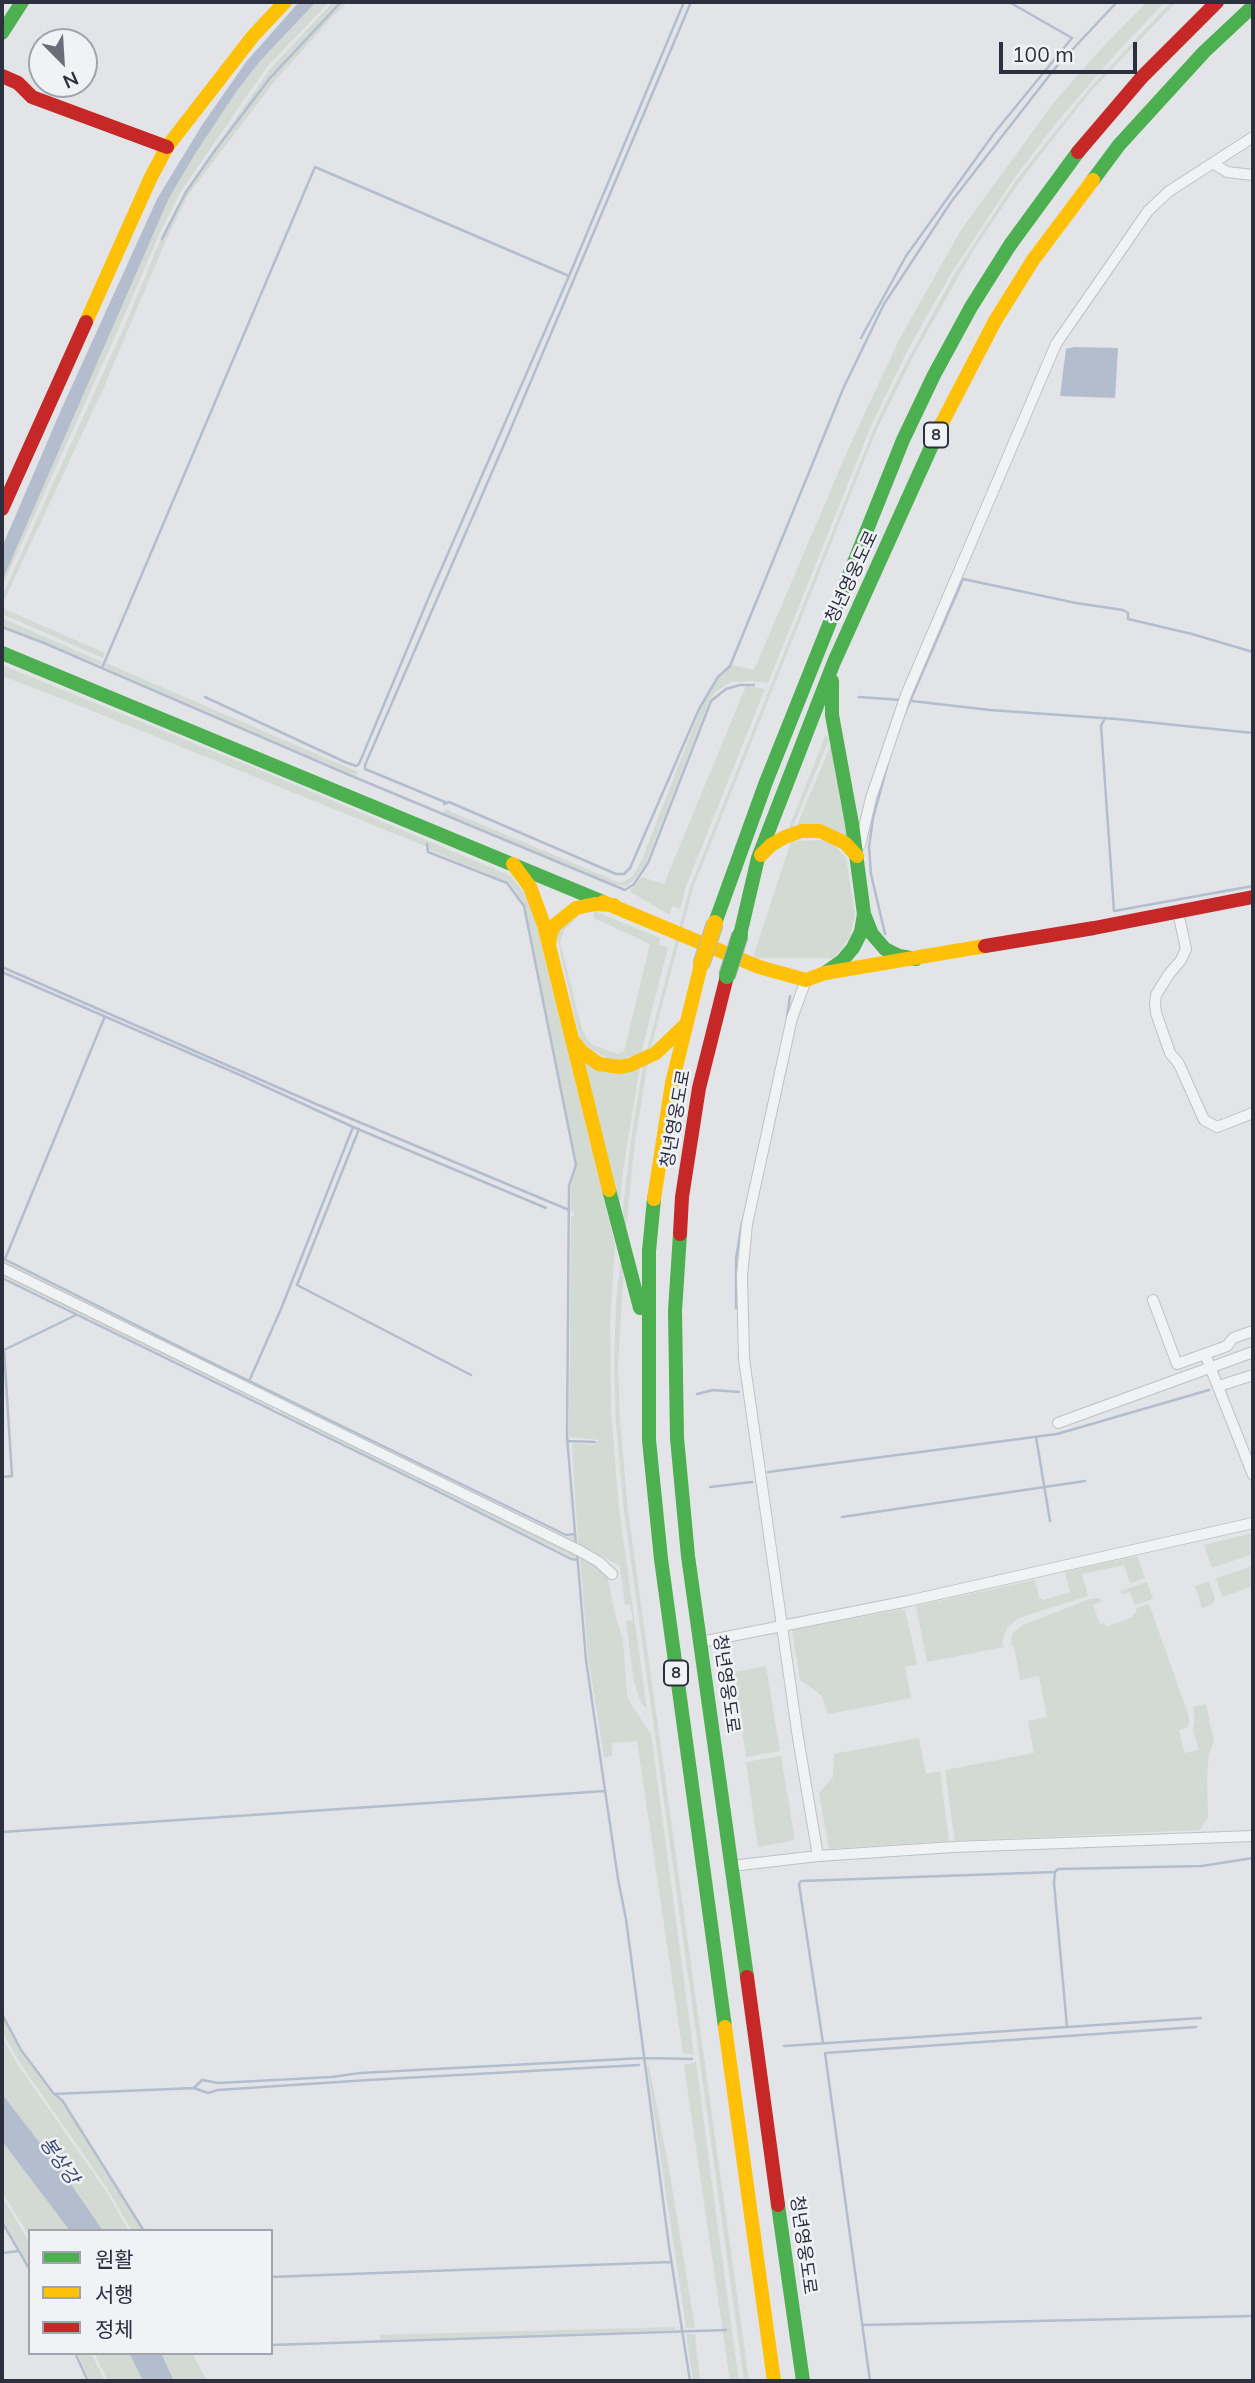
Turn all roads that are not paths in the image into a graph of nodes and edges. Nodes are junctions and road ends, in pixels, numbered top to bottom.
1 (22, 2) edge
2 (1217, 2) edge
3 (279, 4) edge
4 (1253, 6) edge
5 (2, 33) edge
6 (2, 76) edge
7 (1253, 137) edge
8 (167, 147) junction
9 (1214, 164) junction
10 (1253, 175) edge
11 (2, 509) edge
12 (2, 653) edge
13 (834, 662) junction
14 (857, 856) junction
15 (758, 858) junction
16 (513, 864) junction
17 (1253, 897) edge
18 (614, 905) junction
19 (1178, 912) junction
20 (864, 914) junction
21 (548, 947) junction
22 (916, 959) junction
23 (825, 973) junction
24 (806, 980) junction
25 (685, 1025) junction
26 (572, 1041) junction
27 (1253, 1112) edge
28 (2, 1268) edge
29 (1153, 1300) dead end
30 (1253, 1331) edge
31 (1253, 1352) edge
32 (1205, 1354) junction
33 (1211, 1369) junction
34 (647, 1372) junction
35 (1253, 1375) edge
36 (1219, 1386) junction
37 (1058, 1423) dead end
38 (1253, 1475) edge
39 (1253, 1523) edge
40 (612, 1574) dead end
41 (782, 1626) junction
42 (701, 1642) junction
43 (1253, 1836) edge
44 (818, 1856) junction
45 (731, 1866) junction
46 (774, 2381) edge
47 (803, 2381) edge

1 - 5 main road
2 - 25 main road, 청년영웅도로 / 8, bridge
3 - 8 main road
4 - 13 main road, 청년영웅도로 / 8
6 - 8 main road
7 - 9 street
8 - 11 main road
9 - 10 street
9 - 14 street
12 - 16 main road
13 - 14 main road
13 - 15 main road, 청년영웅도로 / 8
14 - 15 main road
14 - 20 main road
15 - 42 main road, 청년영웅도로 / 8, bridge
16 - 18 main road
16 - 21 main road
17 - 19 main road
18 - 21 main road
18 - 24 main road
19 - 22 main road
19 - 27 street
20 - 22 main road
20 - 23 main road
21 - 26 main road
22 - 23 main road
23 - 24 main road
24 - 41 street
25 - 26 main road
25 - 34 main road, 청년영웅도로 / 8
26 - 34 main road
28 - 40 street
29 - 32 street
30 - 32 street
31 - 33 street
32 - 33 street
33 - 36 street
33 - 37 street
34 - 46 main road, 청년영웅도로 / 8
35 - 36 street
36 - 38 street
39 - 41 street
41 - 42 street
41 - 44 street
42 - 45 main road, 청년영웅도로 / 8
43 - 44 street
44 - 45 street
45 - 47 main road, 청년영웅도로 / 8

